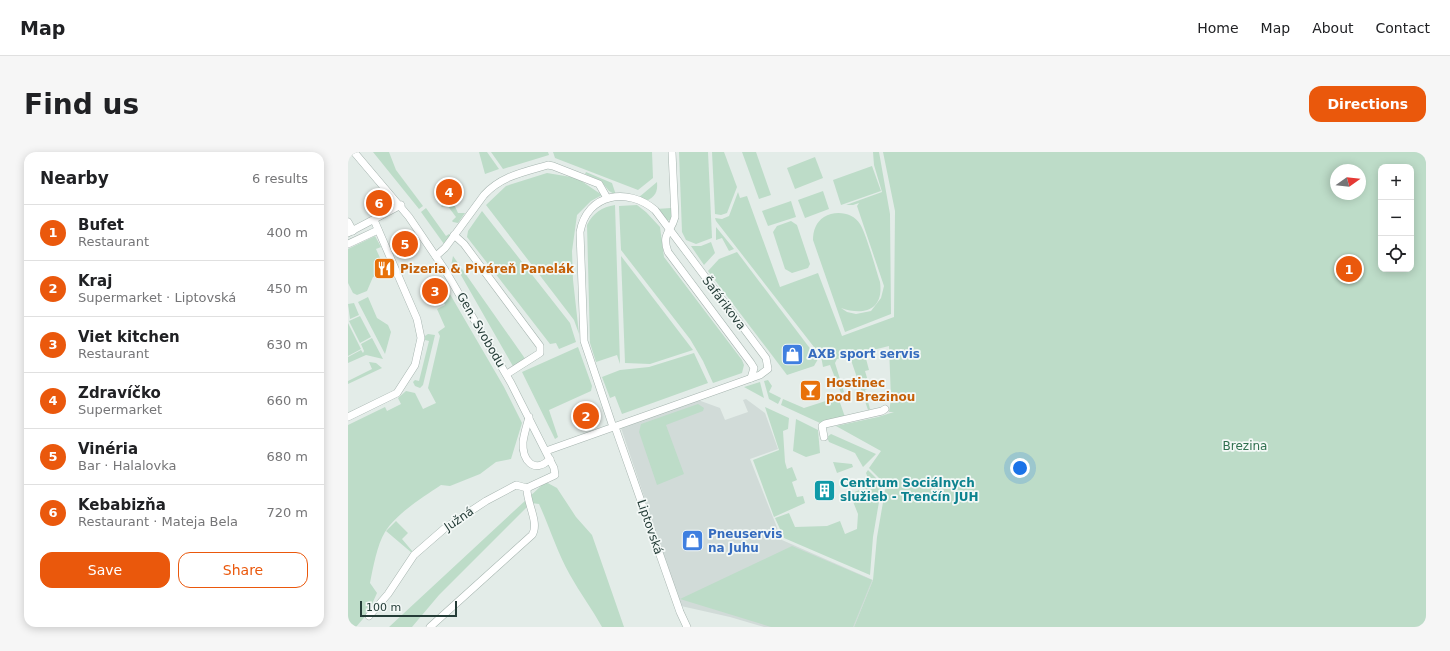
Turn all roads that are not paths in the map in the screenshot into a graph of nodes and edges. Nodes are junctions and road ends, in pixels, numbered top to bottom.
1 (354, 152) edge
2 (672, 152) edge
3 (607, 198) junction
4 (401, 205) junction
5 (374, 220) junction
6 (348, 222) edge
7 (669, 229) junction
8 (378, 230) junction
9 (350, 232) edge
10 (454, 235) junction
11 (348, 244) edge
12 (436, 256) junction
13 (507, 374) junction
14 (751, 378) junction
15 (885, 409) dead end
16 (348, 417) edge
17 (529, 417) junction
18 (614, 427) junction
19 (824, 436) dead end
20 (546, 451) junction
21 (550, 459) junction
22 (527, 488) junction
23 (369, 616) dead end
24 (430, 627) edge
25 (687, 627) edge

1 - 4 street, Gen. Svobodu
2 - 7 street, Šafárikova
3 - 7 street
3 - 10 street
3 - 18 street, Liptovská
4 - 5 street
4 - 12 street, Gen. Svobodu
5 - 8 street
5 - 9 street
6 - 9 street
7 - 14 street, Šafárikova
7 - 14 street, Šafárikova
8 - 11 street
8 - 16 street
10 - 12 street
10 - 13 street, Gen. Svobodu
12 - 13 street, Gen. Svobodu
13 - 17 street, Gen. Svobodu
14 - 18 street
15 - 19 street
17 - 20 street, Gen. Svobodu
17 - 21 street
18 - 20 street
18 - 25 street, Liptovská
20 - 21 street, Južná
21 - 22 street, Južná
22 - 23 street, Južná
22 - 24 street

